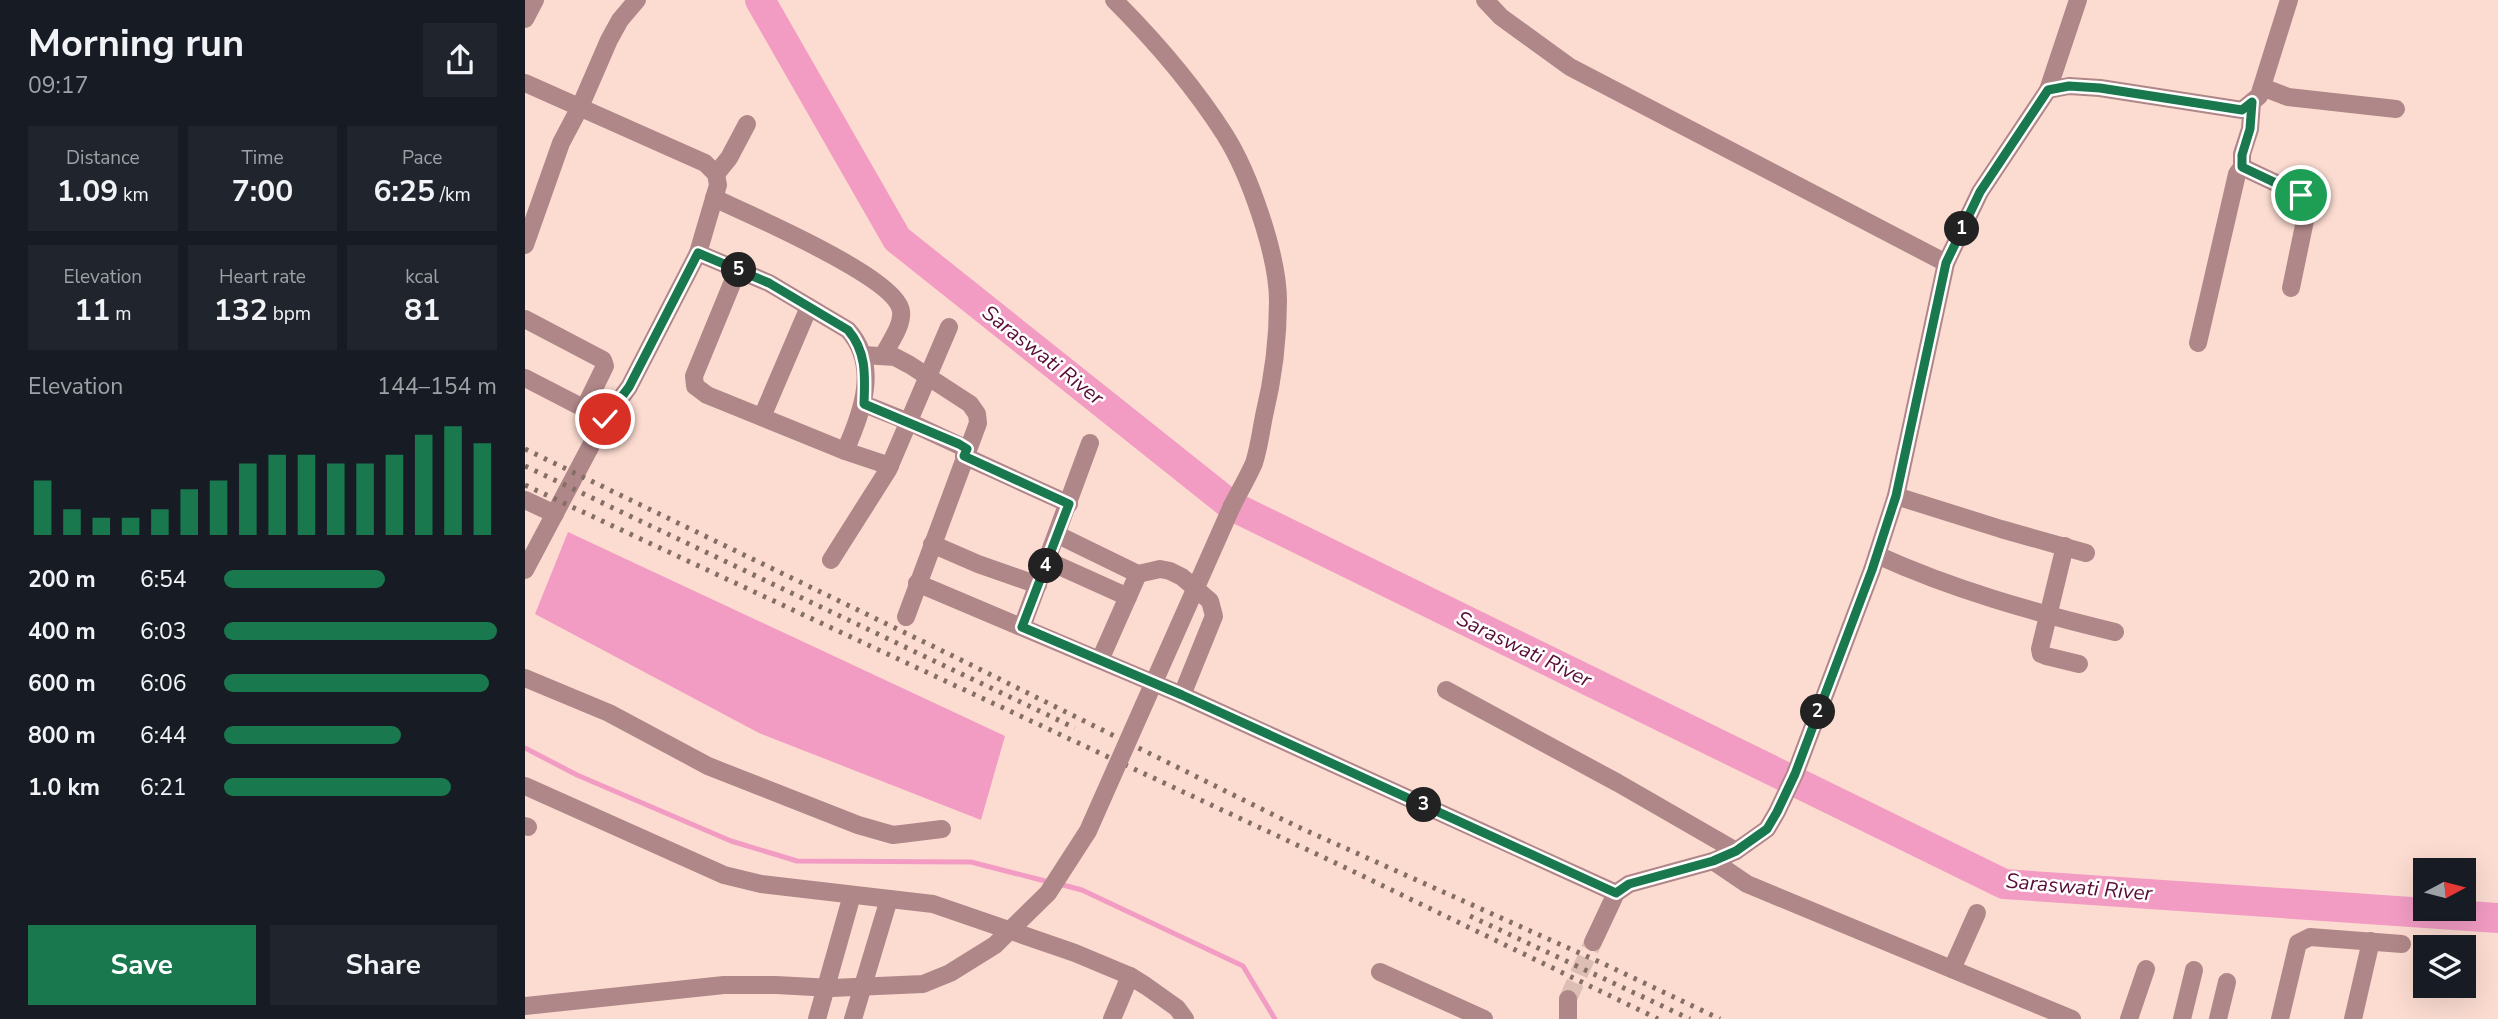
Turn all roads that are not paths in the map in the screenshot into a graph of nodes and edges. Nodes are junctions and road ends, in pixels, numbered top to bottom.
1 (535, 0) edge
2 (637, 0) edge
3 (1114, 0) edge
4 (1485, 0) edge
5 (2078, 0) edge
6 (2288, 0) edge
7 (525, 19) edge
8 (525, 83) edge
9 (2048, 90) junction
10 (2257, 95) junction
11 (580, 107) junction
12 (2396, 110) dead end
13 (747, 124) dead end
14 (2242, 167) junction
15 (716, 174) junction
16 (714, 198) junction
17 (525, 245) edge
18 (698, 253) junction
19 (1946, 263) junction
20 (738, 270) junction
21 (2291, 288) dead end
22 (809, 307) junction
23 (525, 320) edge
24 (949, 327) dead end
25 (2198, 343) dead end
26 (863, 355) junction
27 (883, 356) junction
28 (525, 378) edge
29 (927, 378) junction
30 (864, 404) junction
31 (584, 409) junction
32 (762, 417) junction
33 (605, 419) junction
34 (909, 422) junction
35 (1090, 443) dead end
36 (845, 451) junction
37 (966, 453) junction
38 (890, 467) junction
39 (1896, 496) junction
40 (525, 500) edge
41 (1069, 504) junction
42 (555, 514) junction
43 (1058, 535) junction
44 (932, 544) junction
45 (2065, 546) junction
46 (2086, 552) dead end
47 (1877, 555) junction
48 (831, 560) dead end
49 (1048, 561) junction
50 (525, 570) edge
51 (1138, 574) junction
52 (917, 583) junction
53 (1038, 585) junction
54 (1128, 597) junction
55 (2049, 616) junction
56 (906, 617) dead end
57 (1022, 627) junction
58 (2115, 632) dead end
59 (1100, 660) junction
60 (2079, 664) dead end
61 (525, 678) edge
62 (1446, 690) dead end
63 (1182, 695) junction
64 (525, 786) edge
65 (942, 830) dead end
66 (1736, 851) junction
67 (1713, 861) junction
68 (1616, 893) junction
69 (852, 895) junction
70 (889, 899) junction
71 (1977, 913) dead end
72 (2371, 941) junction
73 (1593, 942) tunnel mouth
74 (2402, 944) dead end
75 (2146, 969) dead end
76 (1952, 970) junction
77 (2194, 970) dead end
78 (1380, 972) dead end
79 (1130, 976) junction
80 (2227, 982) dead end
81 (1568, 999) tunnel mouth
82 (525, 1006) edge
83 (2047, 1015) edge
84 (817, 1019) edge
85 (853, 1019) edge
86 (1112, 1019) edge
87 (1185, 1019) edge
88 (1484, 1019) edge
89 (1568, 1019) edge
90 (2072, 1019) edge
91 (2129, 1019) edge
92 (2182, 1019) edge
93 (2218, 1019) edge
94 (2280, 1019) edge
95 (2353, 1019) edge

1 - 7 street
2 - 11 street
3 - 82 street, bridge
4 - 19 street
5 - 9 street
6 - 10 street
8 - 11 street
9 - 10 street
9 - 19 street
10 - 12 street
10 - 14 street
11 - 15 street
11 - 17 street
13 - 15 street
14 - 21 street
14 - 25 street
15 - 16 street
16 - 18 street
16 - 27 street
18 - 20 street
18 - 33 street
19 - 39 street
20 - 22 street
20 - 32 street
22 - 26 street
22 - 32 street
23 - 31 street
24 - 29 street
26 - 27 street
26 - 30 street
27 - 29 street
28 - 31 street
29 - 34 street
29 - 37 street
30 - 34 street
30 - 36 street
31 - 33 street
32 - 36 street
33 - 42 street
34 - 37 street
34 - 38 street
35 - 41 street
36 - 38 street
37 - 41 street
37 - 44 street
38 - 48 street
39 - 45 street
39 - 47 street
40 - 42 street
41 - 43 street
42 - 50 street
43 - 49 street
43 - 51 street
44 - 52 street
44 - 53 street
45 - 46 street
45 - 55 street
47 - 55 street
47 - 66 street
49 - 53 street
49 - 54 street
51 - 54 street
51 - 63 street
52 - 56 street
52 - 57 street
53 - 57 street
54 - 59 street
55 - 58 street
55 - 60 street
57 - 59 street
59 - 63 street
61 - 65 street
62 - 66 street
63 - 68 street
64 - 69 street
66 - 67 street
67 - 68 street
67 - 76 street
68 - 73 street
69 - 70 street
69 - 84 street
70 - 79 street
70 - 85 street
71 - 76 street
72 - 74 street
72 - 94 street
72 - 95 street
75 - 91 street
76 - 83 street
77 - 92 street
78 - 88 street
79 - 86 street
79 - 87 street
80 - 93 street
81 - 89 street
83 - 90 street

